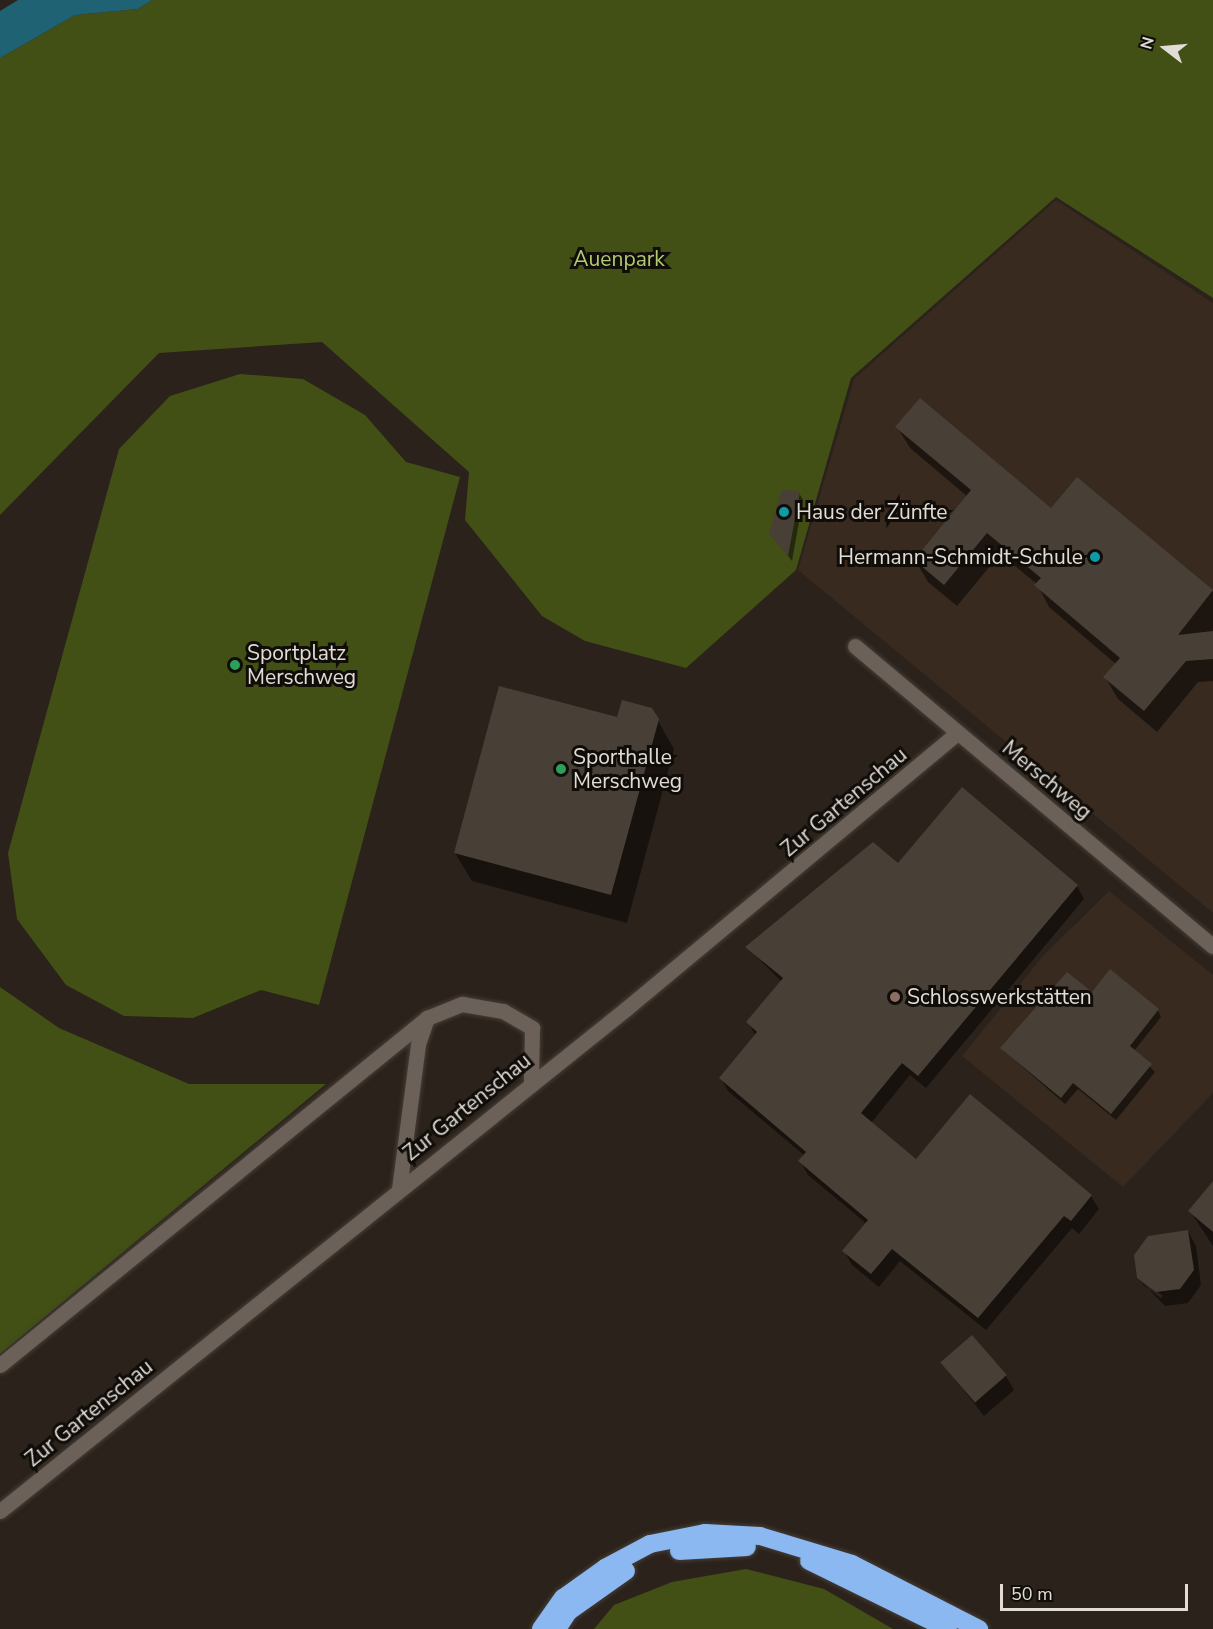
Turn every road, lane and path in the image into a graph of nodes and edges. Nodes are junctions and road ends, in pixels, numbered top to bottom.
1 (855, 646) dead end
2 (957, 733) junction
3 (1213, 946) edge
4 (427, 1018) junction
5 (531, 1082) junction
6 (399, 1189) junction
7 (0, 1365) edge
8 (0, 1511) edge
9 (541, 1629) edge
10 (557, 1629) edge
11 (948, 1629) edge
12 (979, 1629) edge

1 - 2 street, Merschweg
2 - 3 street, Merschweg
2 - 5 street, Zur Gartenschau
4 - 5 street
4 - 6 street
4 - 7 street
5 - 6 street, Zur Gartenschau
6 - 8 street, Zur Gartenschau
9 - 12 highway
10 - 11 highway

